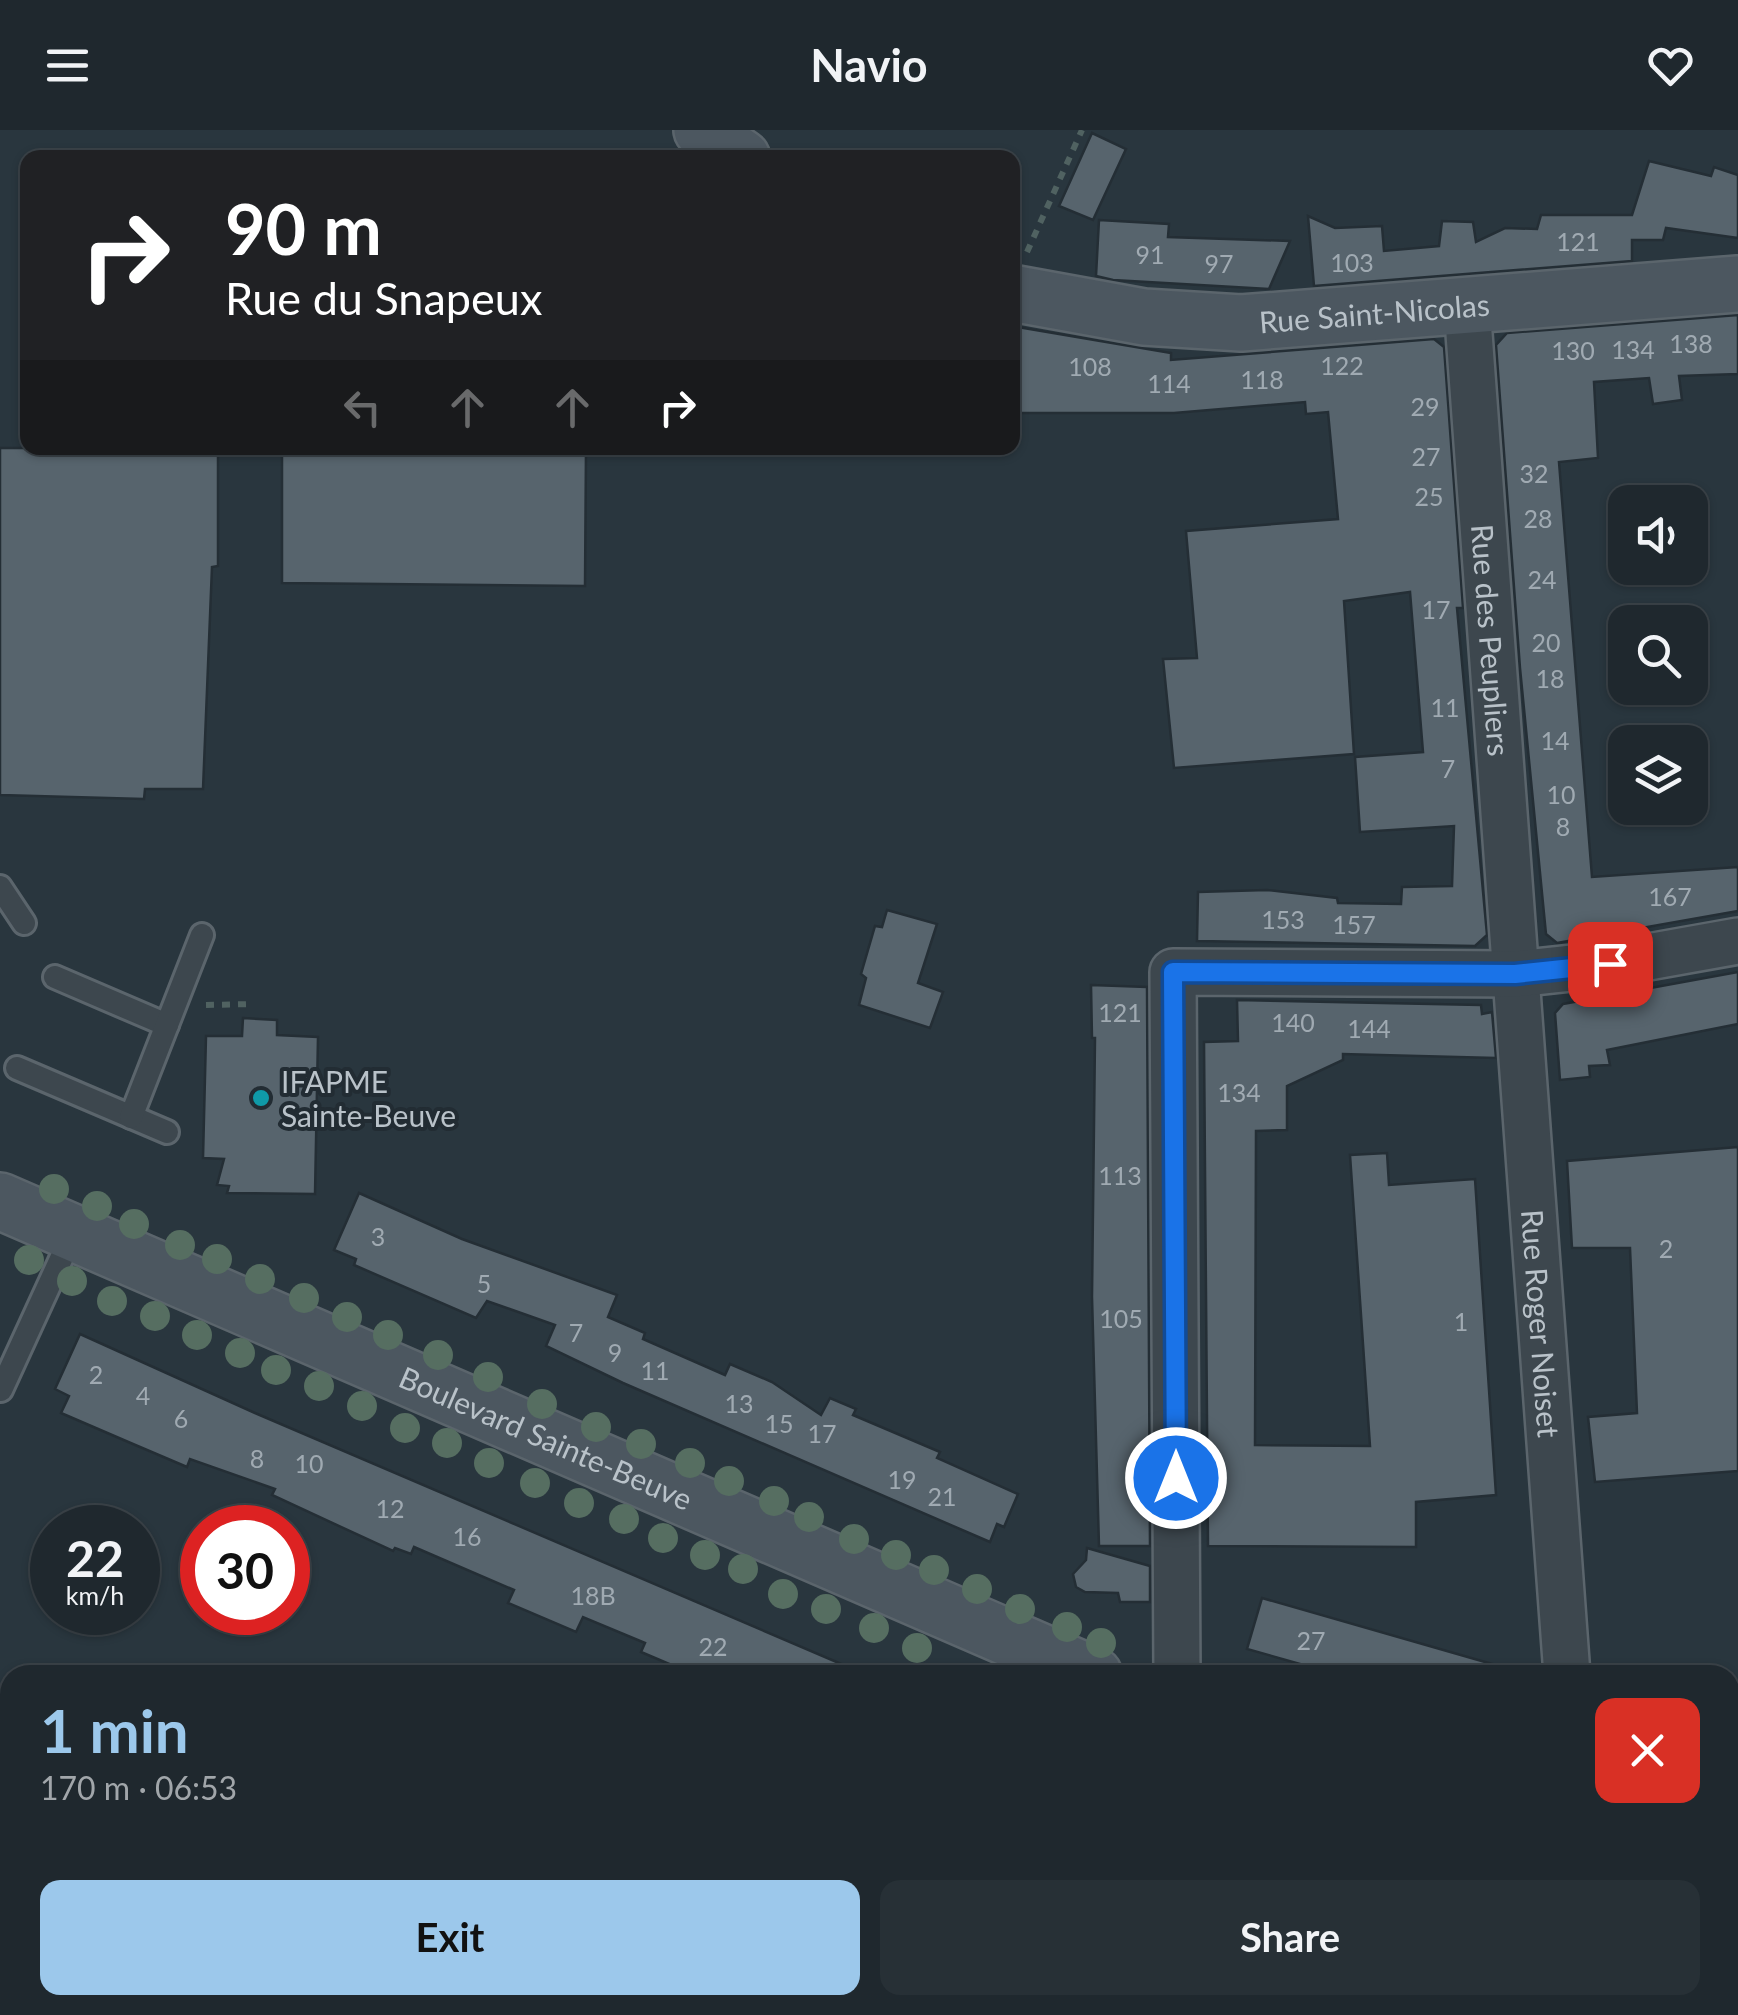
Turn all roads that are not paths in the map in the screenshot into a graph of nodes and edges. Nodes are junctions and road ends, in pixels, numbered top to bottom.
1 (702, 130) edge
2 (731, 150) edge
3 (1738, 284) edge
4 (1020, 295) edge
5 (1468, 306) junction
6 (0, 887) edge
7 (24, 923) dead end
8 (202, 935) dead end
9 (1738, 942) edge
10 (1515, 974) junction
11 (55, 976) dead end
12 (171, 1016) junction
13 (17, 1068) dead end
14 (131, 1116) junction
15 (167, 1132) dead end
16 (0, 1201) edge
17 (72, 1235) junction
18 (1, 1390) edge
19 (1071, 1665) edge
20 (1177, 1665) edge
21 (1566, 1665) edge

1 - 2 street
3 - 5 street, Rue Saint-Nicolas
4 - 5 street, Rue Saint-Nicolas
5 - 10 street, Rue des Peupliers
6 - 7 lane
8 - 12 lane
9 - 10 street
10 - 20 street
10 - 21 street, Rue Roger Noiset
11 - 12 lane
12 - 14 lane
13 - 14 lane
14 - 15 lane
16 - 17 street, Boulevard Sainte-Beuve
17 - 18 lane
17 - 19 street, Boulevard Sainte-Beuve

